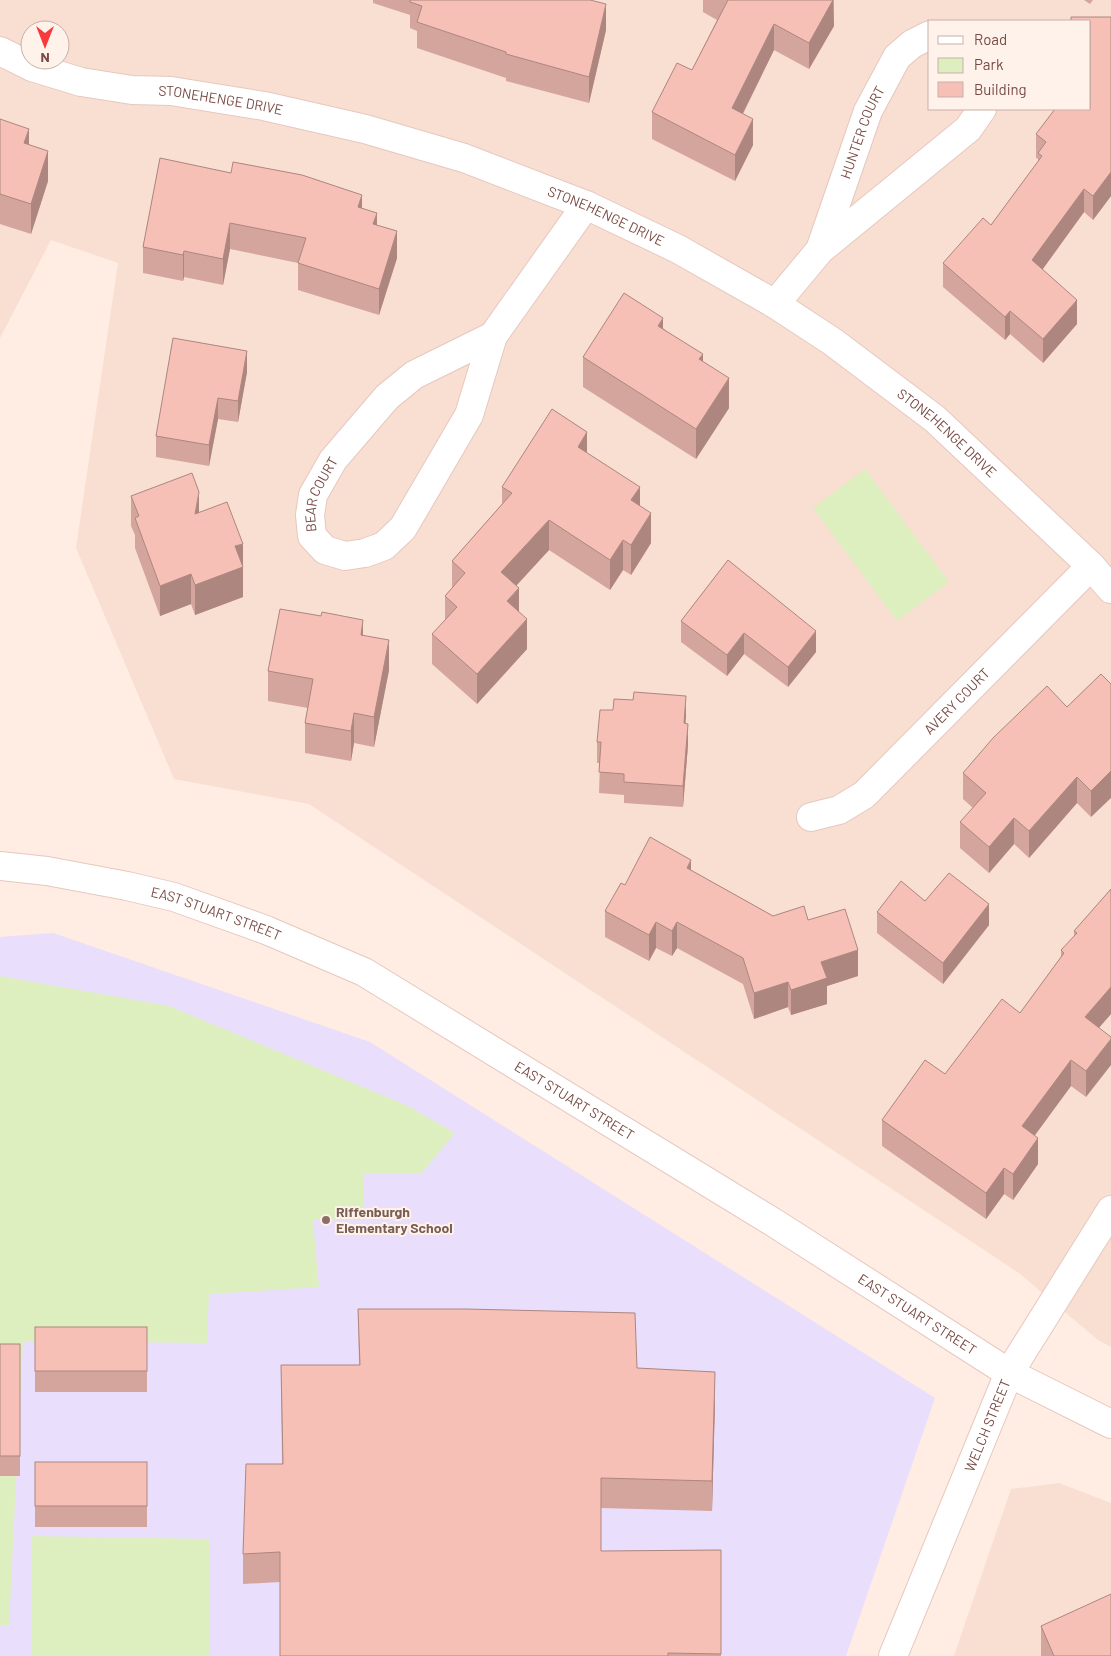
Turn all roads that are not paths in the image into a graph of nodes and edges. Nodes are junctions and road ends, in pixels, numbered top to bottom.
1 (928, 36) edge
2 (0, 51) edge
3 (981, 110) edge
4 (586, 205) junction
5 (820, 250) junction
6 (775, 304) junction
7 (493, 336) junction
8 (1091, 566) junction
9 (1111, 588) edge
10 (811, 817) dead end
11 (0, 866) edge
12 (1111, 1210) edge
13 (1009, 1373) junction
14 (1111, 1424) edge
15 (894, 1656) edge

1 - 5 street, HUNTER COURT
2 - 4 street, STONEHENGE DRIVE
3 - 5 street, HUNTER COURT
4 - 6 street, STONEHENGE DRIVE
4 - 7 street, BEAR COURT
5 - 6 street, HUNTER COURT
6 - 8 street, STONEHENGE DRIVE
7 - 7 street, BEAR COURT
8 - 9 street, STONEHENGE DRIVE
8 - 10 street, AVERY COURT
11 - 13 street, EAST STUART STREET
12 - 13 street, WELCH STREET
13 - 14 street, EAST STUART STREET
13 - 15 street, WELCH STREET

